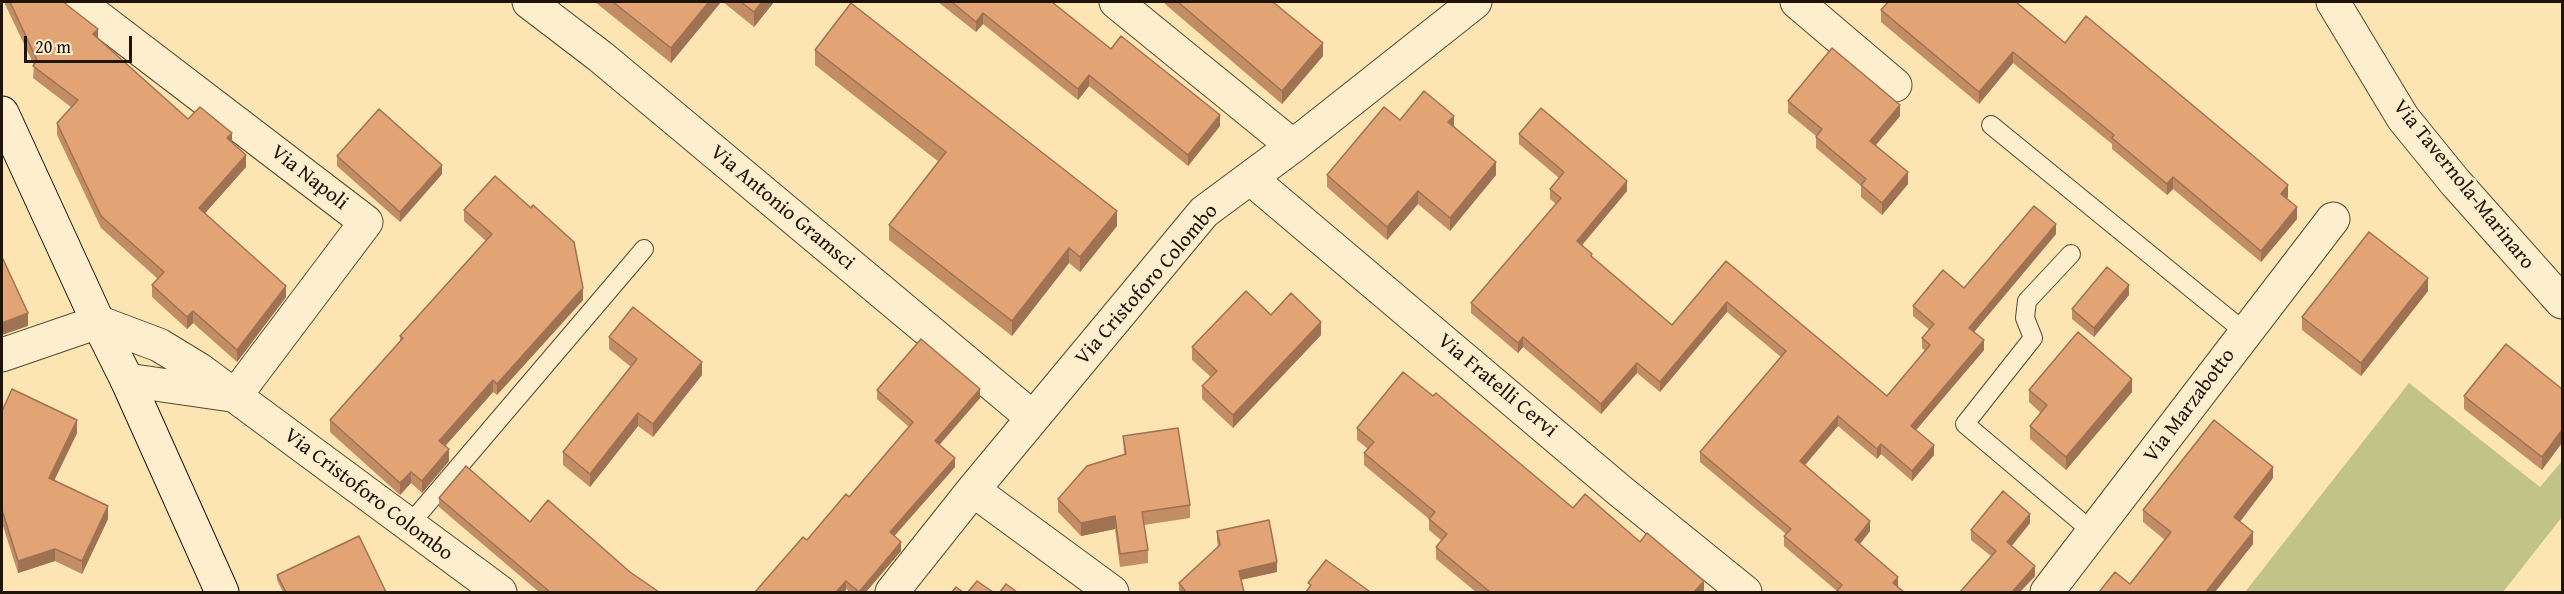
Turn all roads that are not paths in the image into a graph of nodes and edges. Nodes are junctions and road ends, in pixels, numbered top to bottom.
1 (78, 2) edge
2 (529, 2) edge
3 (1116, 2) edge
4 (1475, 2) edge
5 (1797, 2) edge
6 (2333, 2) edge
7 (1895, 85) dead end
8 (2, 113) edge
9 (1991, 125) dead end
10 (1293, 146) junction
11 (1250, 178) junction
12 (2333, 219) dead end
13 (644, 249) dead end
14 (2071, 254) dead end
15 (2562, 302) edge
16 (98, 322) junction
17 (2246, 333) junction
18 (2, 355) edge
19 (127, 380) junction
20 (235, 396) junction
21 (1034, 418) junction
22 (973, 490) junction
23 (409, 525) junction
24 (2093, 532) junction
25 (222, 592) edge
26 (500, 592) edge
27 (892, 592) edge
28 (1112, 592) edge
29 (1745, 592) edge
30 (2047, 592) edge

1 - 20 street, Via Napoli
2 - 21 street, Via Antonio Gramsci
3 - 10 street
4 - 10 street, Via Cristoforo Colombo
5 - 7 street
6 - 15 street, Via Tavernola-Marinaro
8 - 16 street
9 - 17 lane
10 - 11 street, Via Cristoforo Colombo
11 - 21 street, Via Cristoforo Colombo
11 - 29 street, Via Fratelli Cervi
12 - 17 street, Via Marzabotto
13 - 23 lane
14 - 24 lane
16 - 18 street
16 - 19 street
16 - 20 street, Via Cristoforo Colombo
17 - 24 street, Via Marzabotto
19 - 20 street, Via Cristoforo Colombo
19 - 25 street
20 - 23 street, Via Cristoforo Colombo
21 - 22 street, Via Cristoforo Colombo
22 - 27 street, Via Cristoforo Colombo
22 - 28 street
23 - 26 street, Via Cristoforo Colombo
24 - 30 street, Via Marzabotto

